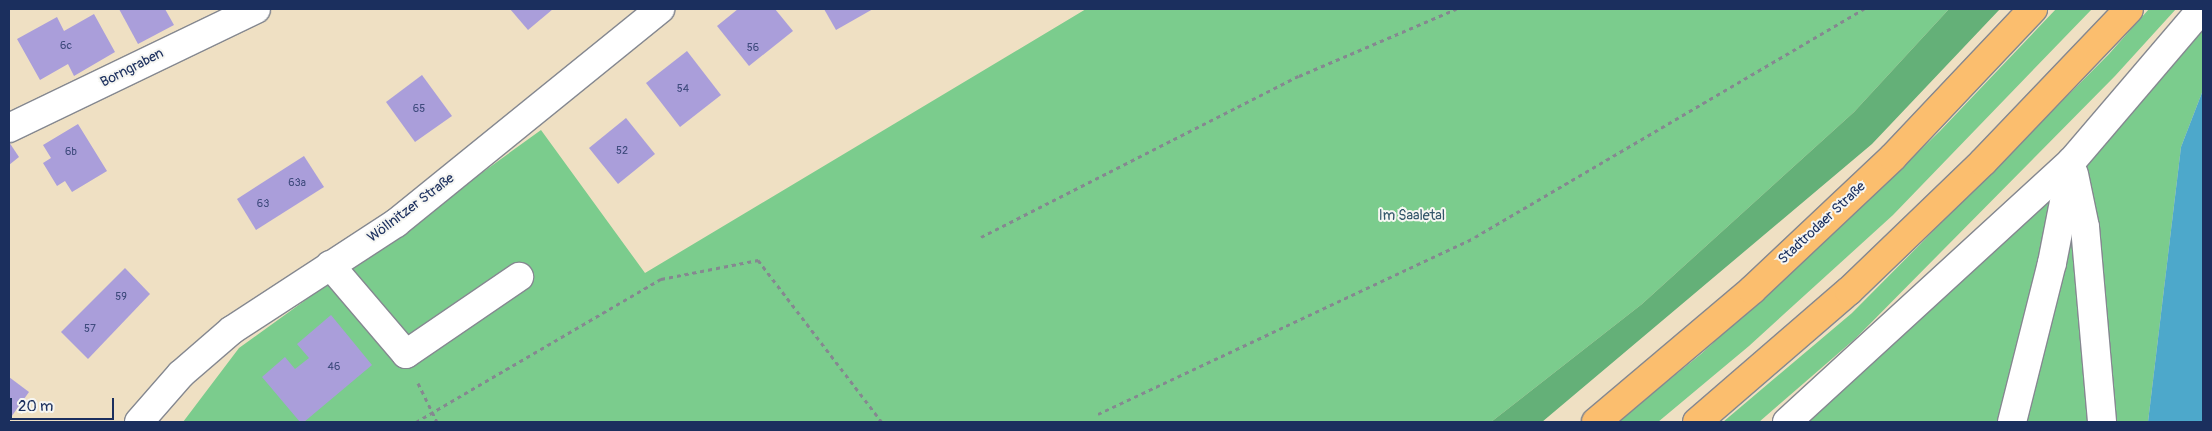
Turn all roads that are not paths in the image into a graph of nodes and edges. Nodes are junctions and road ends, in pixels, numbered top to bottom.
1 (256, 9) edge
2 (660, 9) edge
3 (2034, 9) edge
4 (2129, 9) edge
5 (2202, 9) edge
6 (9, 128) edge
7 (2072, 161) junction
8 (330, 265) junction
9 (519, 277) dead end
10 (139, 422) edge
11 (1596, 422) edge
12 (1697, 422) edge
13 (1787, 422) edge
14 (2012, 422) edge
15 (2102, 422) edge

1 - 6 street, Borngraben
2 - 8 street, Wöllnitzer Straße
3 - 11 main road, Stadtrodaer Straße
4 - 12 main road
5 - 7 street
7 - 13 street
7 - 14 street
7 - 15 street
8 - 9 street
8 - 10 street, Wöllnitzer Straße

